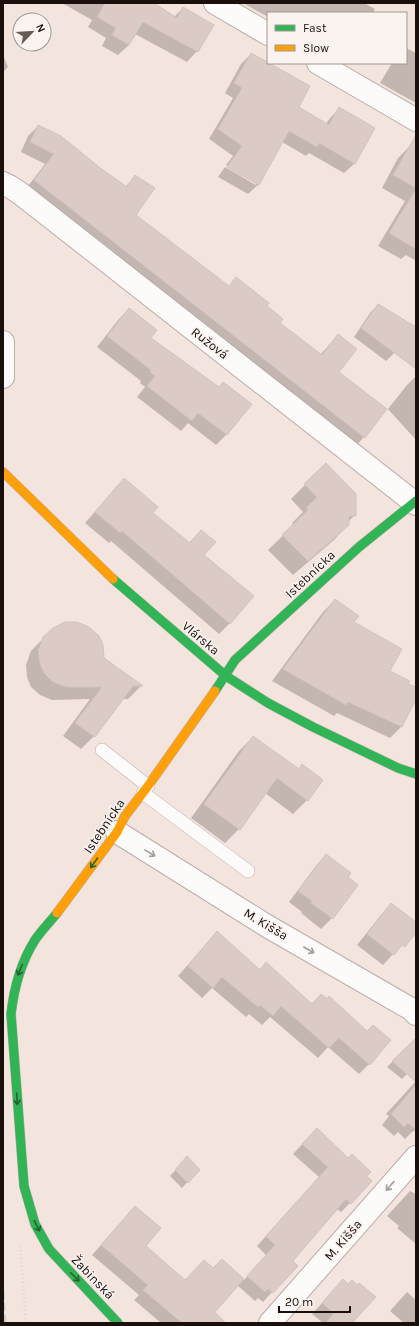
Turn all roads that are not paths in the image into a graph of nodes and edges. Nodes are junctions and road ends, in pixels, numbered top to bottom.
1 (215, 3) edge
2 (267, 33) edge
3 (320, 64) edge
4 (416, 120) edge
5 (3, 184) edge
6 (3, 342) edge
7 (3, 377) edge
8 (3, 472) edge
9 (415, 503) edge
10 (226, 676) junction
11 (102, 750) dead end
12 (416, 774) edge
13 (146, 789) junction
14 (117, 832) junction
15 (248, 871) dead end
16 (416, 1014) edge
17 (416, 1157) edge
18 (49, 1248) joint
19 (118, 1323) edge
20 (270, 1323) edge

1 - 2 street
3 - 4 street
5 - 9 street, Ružová
6 - 7 street
8 - 10 street, Vlárska
9 - 10 street, Istebnícka
10 - 12 street, Vlárska
10 - 13 street, Istebnícka
11 - 13 lane
13 - 14 street, Istebnícka
13 - 15 lane
14 -> 16 street, M. Kišša
14 -> 18 street, Istebnícka
17 -> 20 street, M. Kišša
18 -> 19 street, Žabinská

